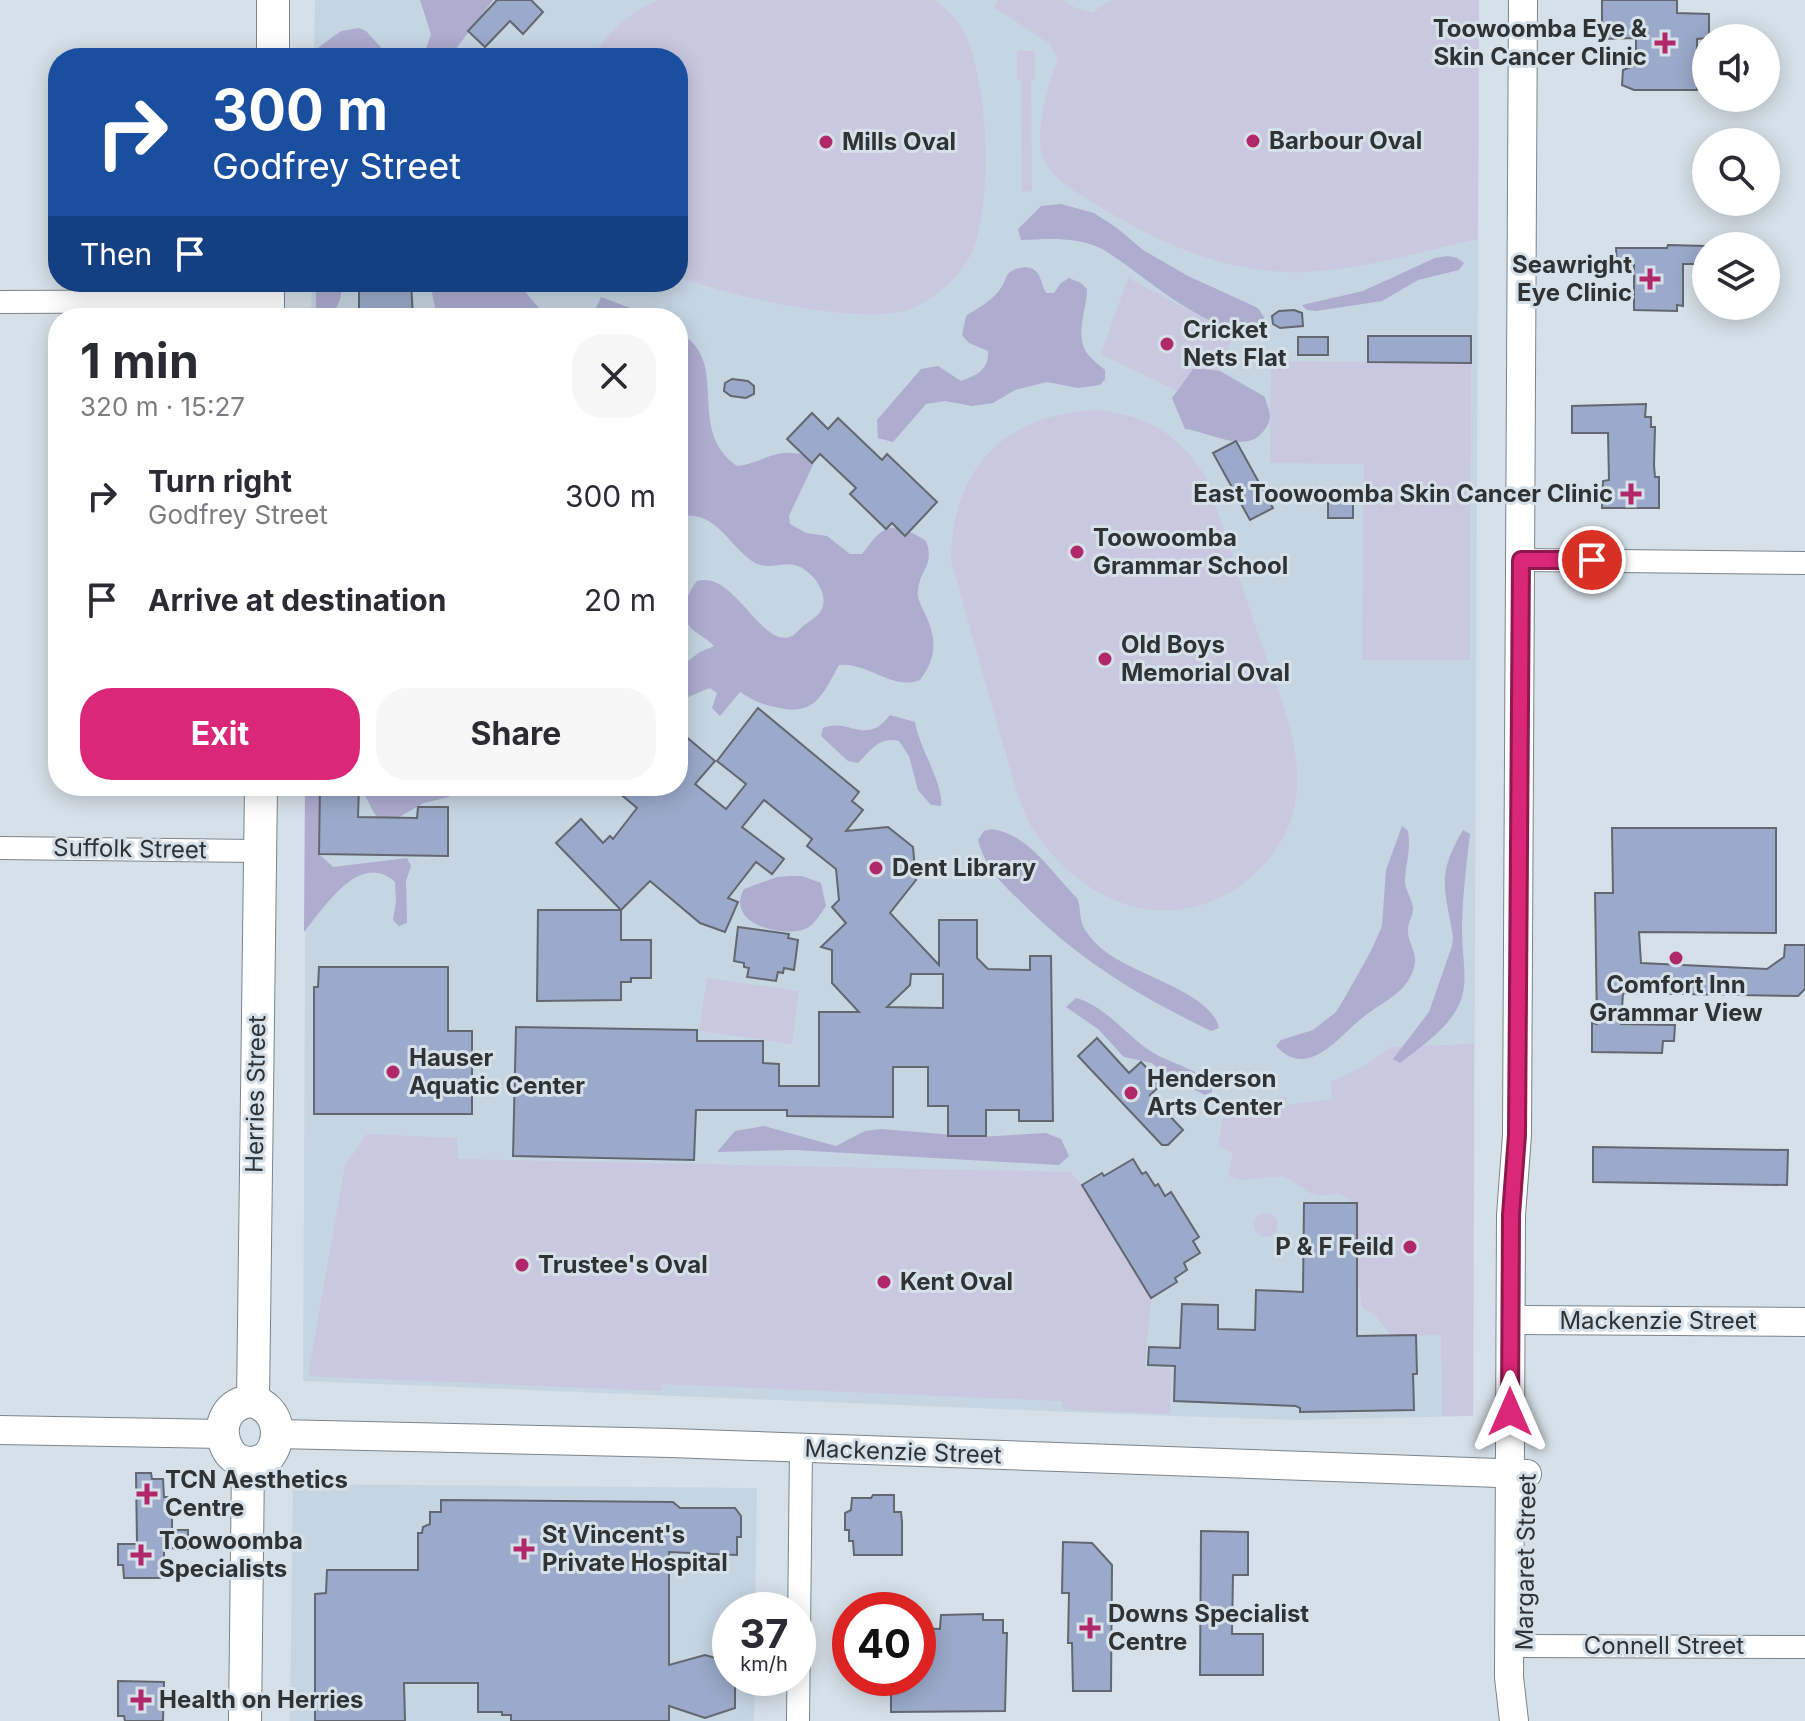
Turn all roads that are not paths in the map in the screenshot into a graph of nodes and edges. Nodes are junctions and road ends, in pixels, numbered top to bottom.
1 (273, 0) edge
2 (1523, 0) edge
3 (273, 48) edge
4 (268, 300) edge
5 (0, 302) edge
6 (1521, 560) junction
7 (1805, 563) edge
8 (261, 796) edge
9 (0, 848) edge
10 (259, 851) junction
11 (1520, 1320) junction
12 (1805, 1322) edge
13 (253, 1401) junction
14 (0, 1430) edge
15 (223, 1434) junction
16 (277, 1434) junction
17 (801, 1449) junction
18 (248, 1463) junction
19 (1519, 1474) junction
20 (1524, 1646) junction
21 (1805, 1647) edge
22 (245, 1721) edge
23 (798, 1721) edge
24 (1516, 1721) edge

1 - 3 main road
2 - 6 street, Margaret Street
4 - 5 street
6 - 7 street
6 - 11 street, Margaret Street
8 - 10 main road, Herries Street
9 - 10 street, Suffolk Street
10 - 13 main road, Herries Street
11 - 12 street, Mackenzie Street
11 - 19 street, Margaret Street
13 - 15 main road
13 - 16 main road
14 - 15 street
15 - 18 main road
16 - 17 street, Mackenzie Street
16 - 18 main road
17 - 19 street, Mackenzie Street
17 - 23 street
18 - 22 main road
19 - 20 street, Margaret Street
19 - 24 street, Margaret Street
20 - 21 street, Connell Street
20 - 24 street, Margaret Street

